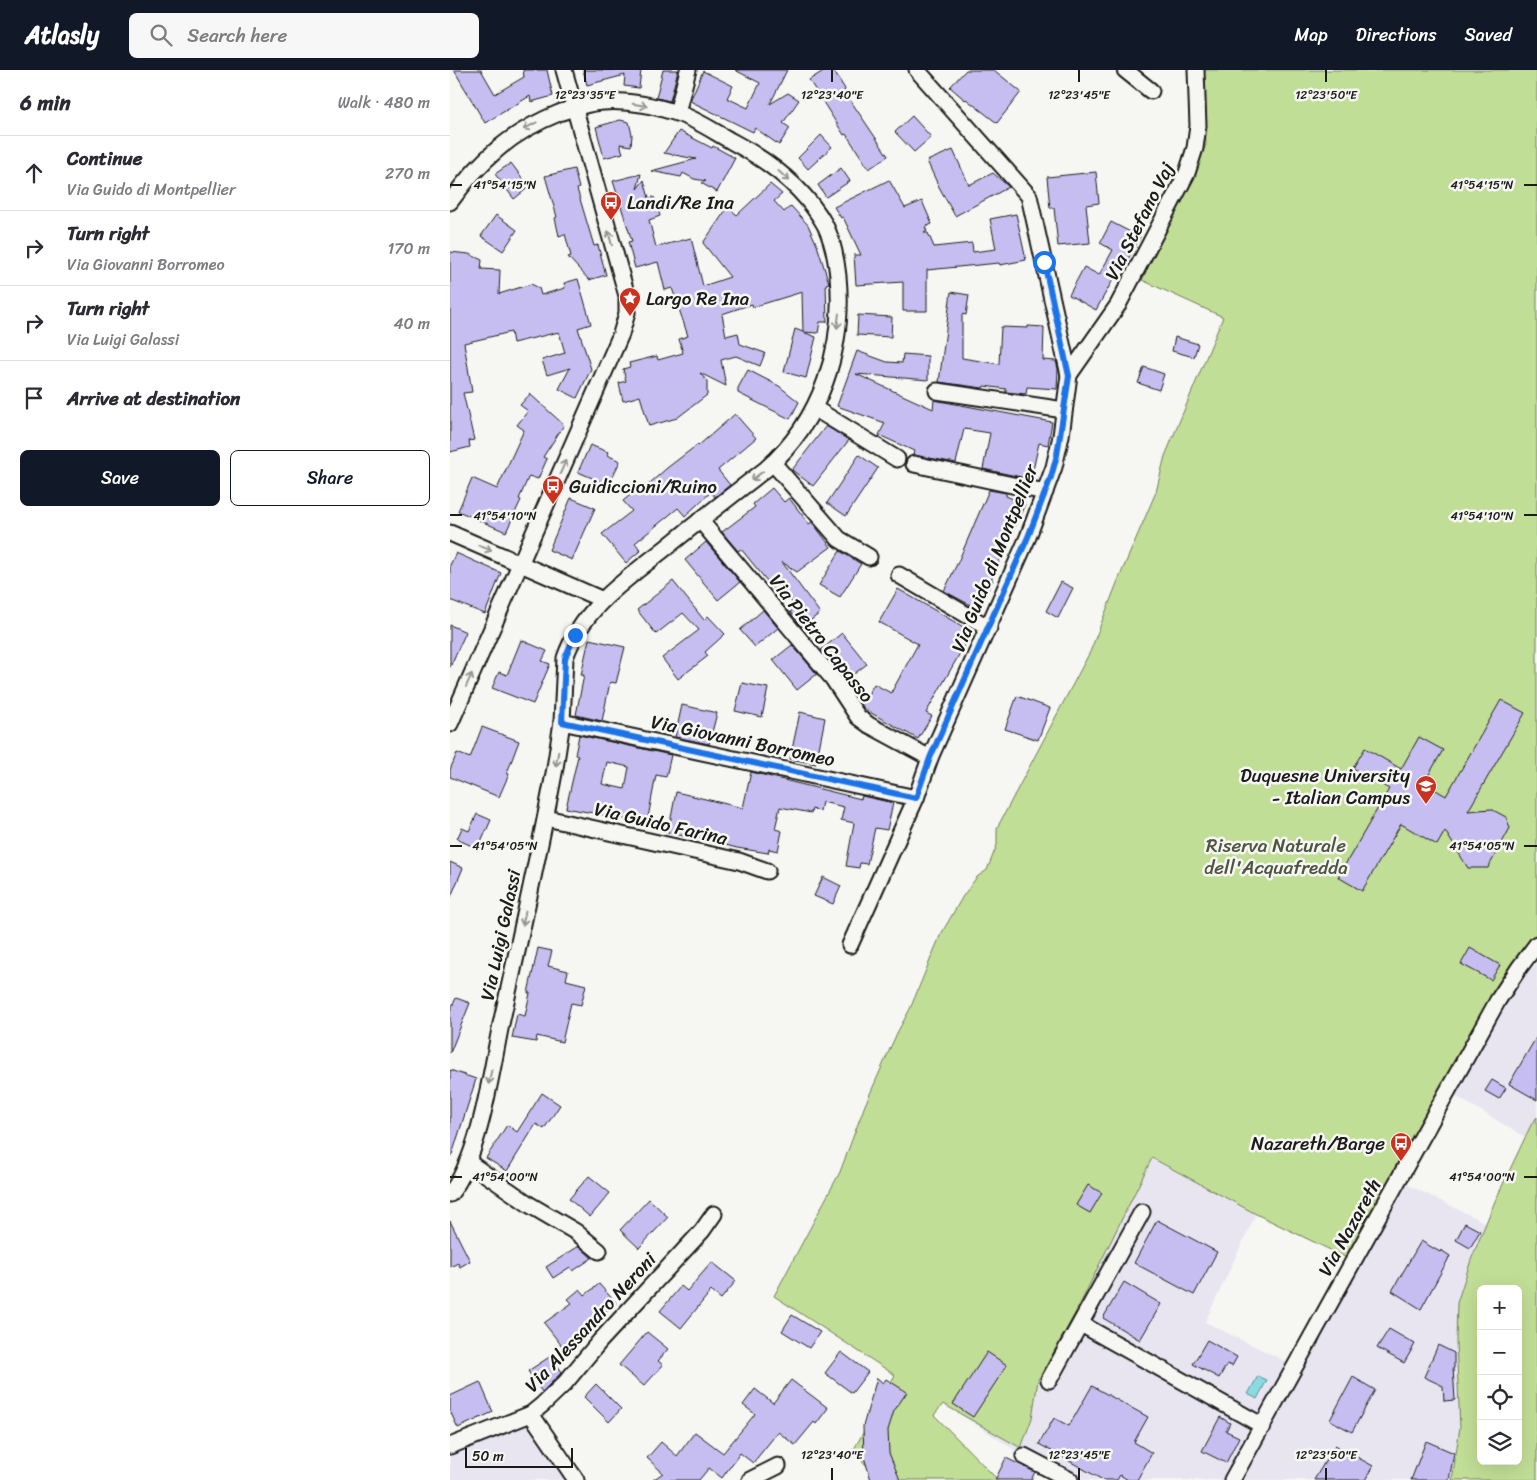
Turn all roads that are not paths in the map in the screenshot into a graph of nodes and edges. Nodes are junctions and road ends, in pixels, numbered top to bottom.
1 (564, 70) edge
2 (688, 70) edge
3 (917, 70) edge
4 (1125, 70) edge
5 (1196, 70) edge
6 (1151, 92) dead end
7 (575, 107) junction
8 (677, 113) junction
9 (450, 202) edge
10 (1069, 376) junction
11 (937, 391) dead end
12 (814, 408) junction
13 (1064, 410) junction
14 (897, 459) dead end
15 (773, 463) junction
16 (914, 464) dead end
17 (1045, 492) junction
18 (700, 520) junction
19 (450, 533) edge
20 (869, 557) dead end
21 (520, 563) junction
22 (899, 575) dead end
23 (603, 600) junction
24 (989, 628) junction
25 (562, 722) junction
26 (450, 724) edge
27 (930, 758) junction
28 (916, 798) junction
29 (546, 818) junction
30 (767, 871) dead end
31 (1537, 944) edge
32 (850, 945) dead end
33 (468, 1162) junction
34 (450, 1194) edge
35 (1142, 1212) dead end
36 (714, 1214) dead end
37 (599, 1251) dead end
38 (1081, 1324) junction
39 (1049, 1380) dead end
40 (531, 1414) junction
41 (1263, 1426) junction
42 (450, 1446) edge
43 (1024, 1456) dead end
44 (778, 1466) dead end
45 (576, 1480) edge
46 (750, 1480) edge
47 (1070, 1480) edge
48 (1232, 1480) edge

1 - 7 street
2 - 8 street
3 - 10 street, Via Guido di Montpellier
4 - 6 street
5 - 10 street, Via Stefano Vaj
7 -> 8 street, Via Luigi Galassi
7 -> 9 street, Via Luigi Galassi
21 -> 7 street
8 -> 12 street, Via Luigi Galassi
10 - 13 street, Via Guido di Montpellier
11 - 13 street
12 - 14 street
12 - 15 street, Via Luigi Galassi
13 - 17 street, Via Guido di Montpellier
15 -> 18 street, Via Luigi Galassi
15 - 20 street
16 - 17 street
17 - 24 street, Via Guido di Montpellier
18 - 23 street, Via Luigi Galassi
18 - 27 street, Via Pietro Capasso
19 -> 21 street
21 - 23 street
26 -> 21 street
22 - 24 street
23 - 25 street, Via Luigi Galassi
24 - 27 street, Via Guido di Montpellier
25 - 28 street, Via Giovanni Borromeo
25 -> 29 street, Via Luigi Galassi
27 - 28 street, Via Guido di Montpellier
28 - 32 street
29 - 30 street, Via Guido Farina
29 -> 33 street, Via Luigi Galassi
31 - 41 street, Via Nazareth
33 - 34 street, Via Luigi Galassi
33 - 37 street
35 - 38 street
36 - 40 street, Via Alessandro Neroni
38 - 39 street
38 - 41 street
40 - 42 street, Via Alessandro Neroni
40 - 45 street
41 - 48 street, Via Nazareth
43 - 47 street
44 - 46 street

